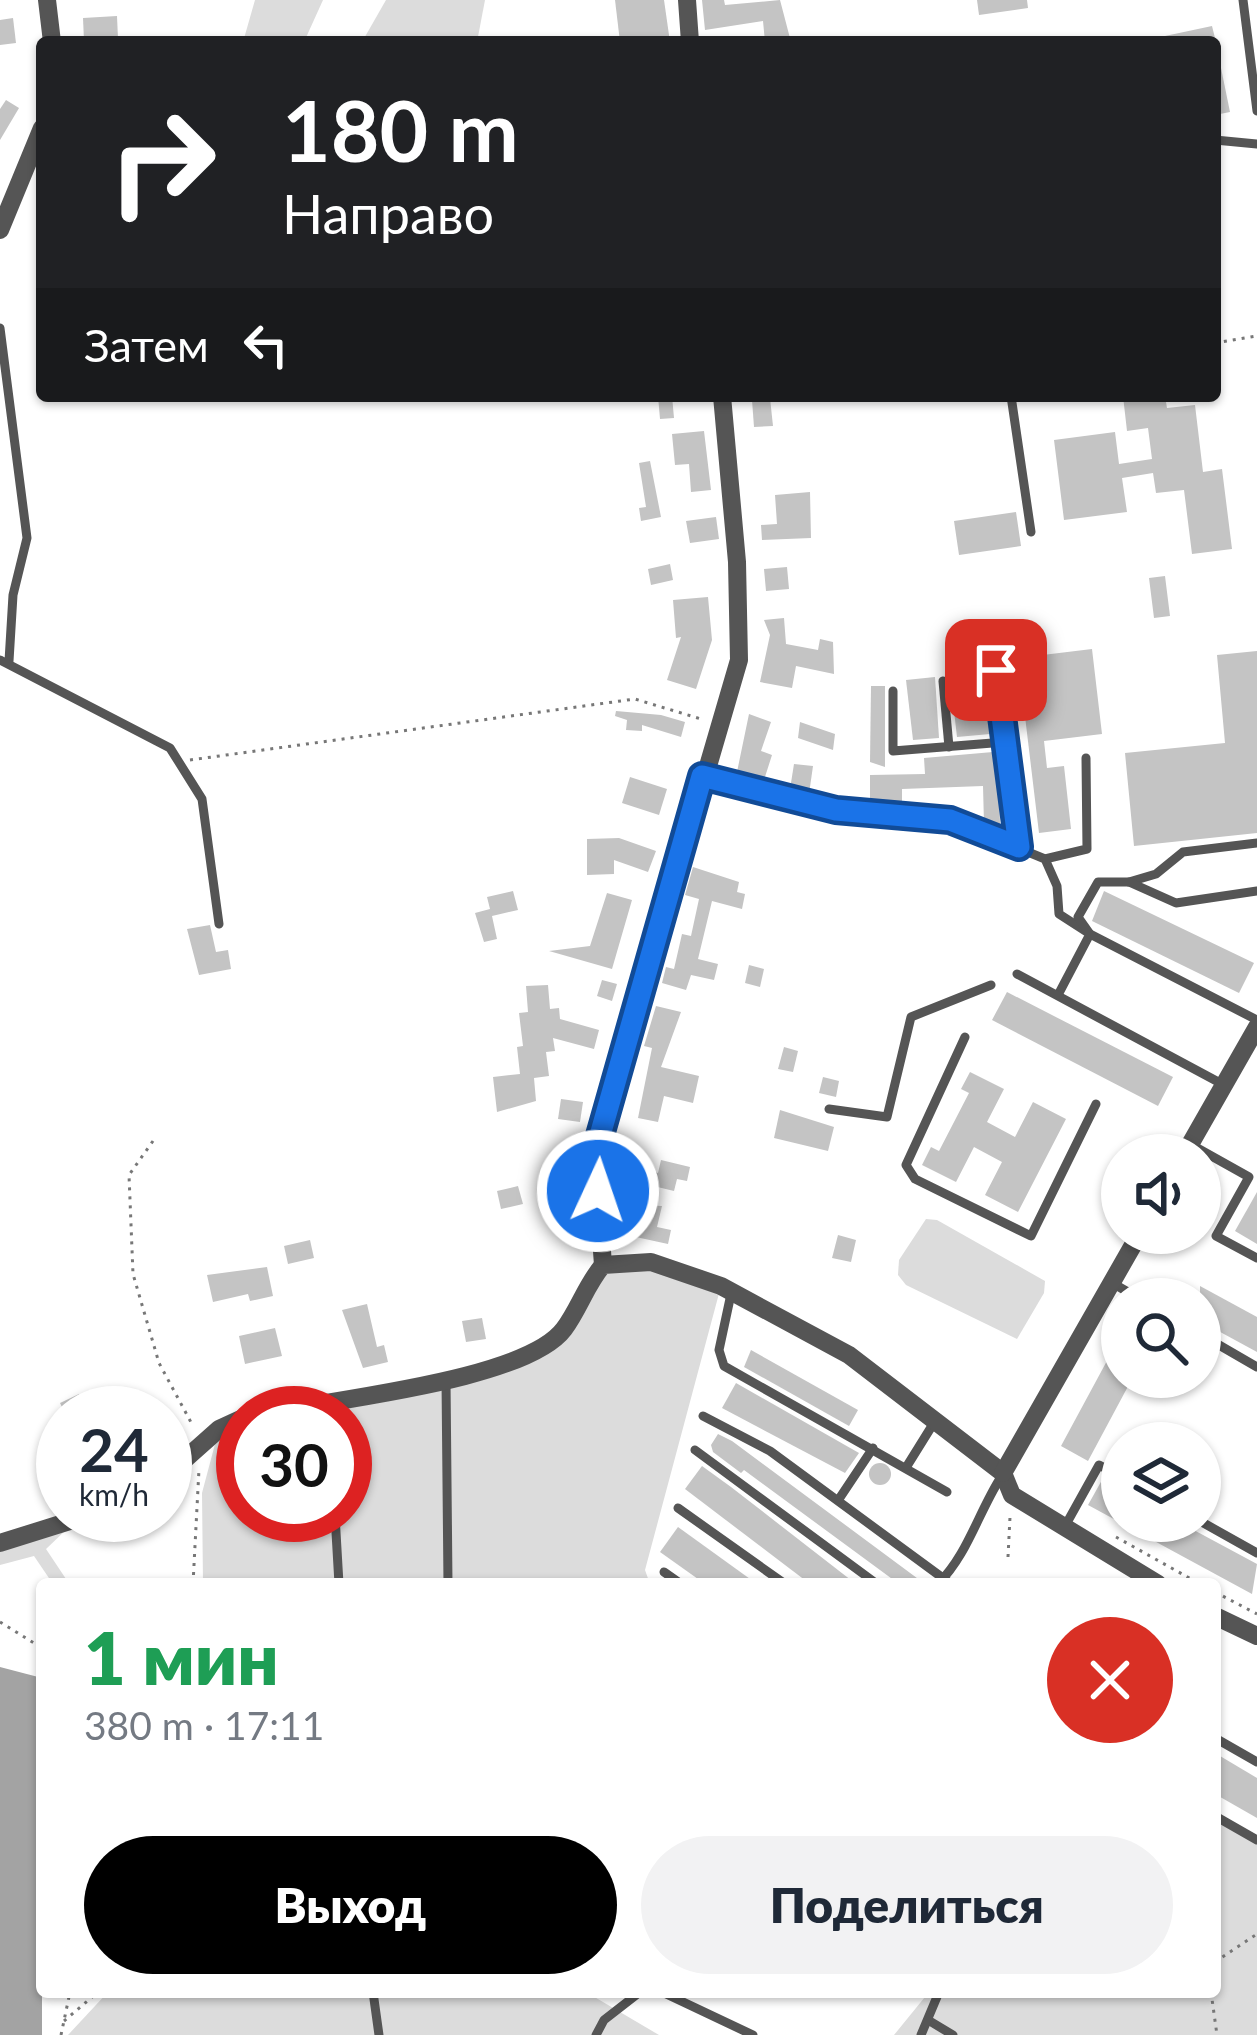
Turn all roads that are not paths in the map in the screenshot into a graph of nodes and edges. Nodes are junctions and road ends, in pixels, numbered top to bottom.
1 (47, 0) edge
2 (687, 0) edge
3 (1243, 0) edge
4 (51, 36) edge
5 (690, 36) edge
6 (1257, 110) edge
7 (1221, 141) edge
8 (36, 143) edge
9 (1257, 144) edge
10 (0, 230) edge
11 (0, 328) edge
12 (723, 402) edge
13 (1012, 402) edge
14 (1031, 532) dead end
15 (4, 660) edge
16 (996, 670) dead end
17 (943, 681) dead end
18 (893, 691) dead end
19 (1005, 742) junction
20 (949, 747) junction
21 (1086, 758) dead end
22 (702, 776) junction
23 (1257, 843) edge
24 (1019, 847) junction
25 (1045, 859) junction
26 (1129, 882) junction
27 (1257, 891) edge
28 (219, 924) dead end
29 (1090, 934) junction
30 (1017, 974) dead end
31 (991, 985) dead end
32 (1058, 995) junction
33 (1257, 1024) edge
34 (964, 1036) dead end
35 (1224, 1085) junction
36 (1096, 1104) dead end
37 (829, 1109) dead end
38 (1196, 1134) edge
39 (1257, 1164) edge
40 (1221, 1165) edge
41 (1249, 1177) junction
42 (1257, 1258) edge
43 (603, 1265) junction
44 (732, 1292) junction
45 (1101, 1301) edge
46 (1221, 1346) edge
47 (1257, 1367) edge
48 (446, 1381) junction
49 (372, 1397) edge
50 (703, 1416) dead end
51 (935, 1421) junction
52 (873, 1448) junction
53 (695, 1450) dead end
54 (907, 1466) junction
55 (1101, 1466) edge
56 (1004, 1473) junction
57 (947, 1492) dead end
58 (839, 1498) junction
59 (678, 1508) dead end
60 (1064, 1528) junction
61 (36, 1532) edge
62 (1221, 1533) edge
63 (337, 1542) edge
64 (0, 1543) edge
65 (1257, 1553) edge
66 (664, 1572) dead end
67 (340, 1578) edge
68 (448, 1578) edge
69 (672, 1578) edge
70 (777, 1578) edge
71 (869, 1578) edge
72 (939, 1578) edge
73 (947, 1578) edge
74 (1148, 1578) edge
75 (1221, 1619) edge
76 (1257, 1636) edge
77 (1221, 1741) edge
78 (1257, 1762) edge
79 (1221, 1819) edge
80 (1257, 1840) edge
81 (374, 1998) edge
82 (632, 1998) edge
83 (675, 1998) edge
84 (937, 1998) edge
85 (928, 2020) junction
86 (379, 2035) edge
87 (596, 2035) edge
88 (753, 2035) edge
89 (921, 2035) edge
90 (953, 2035) edge

1 - 4 street
2 - 5 street
3 - 6 lane
7 - 9 lane
8 - 10 street
11 - 15 lane
12 - 22 street
13 - 14 lane
15 - 28 lane
16 - 19 lane
17 - 20 lane
18 - 20 lane
19 - 20 lane
19 - 24 lane
21 - 25 lane
22 - 24 lane
22 - 43 street
23 - 26 lane
24 - 25 lane
25 - 29 lane
26 - 27 lane
26 - 29 lane
29 - 32 lane
29 - 33 lane
30 - 32 lane
31 - 37 lane
32 - 35 lane
33 - 35 street
34 - 36 lane
35 - 38 street
39 - 41 lane
40 - 41 lane
41 - 42 lane
43 - 44 street
43 - 48 street
44 - 51 street
44 - 52 lane
45 - 56 street
46 - 47 lane
48 - 49 street
48 - 68 lane
50 - 58 lane
51 - 54 lane
51 - 56 street
52 - 54 lane
52 - 58 lane
53 - 71 lane
54 - 57 lane
55 - 60 lane
56 - 60 street
56 - 73 lane
58 - 72 lane
59 - 70 lane
60 - 74 street
61 - 64 street
62 - 65 lane
63 - 67 lane
66 - 69 lane
75 - 76 street
77 - 78 lane
79 - 80 lane
81 - 86 lane
82 - 87 lane
83 - 88 lane
84 - 85 lane
85 - 89 lane
85 - 90 lane

